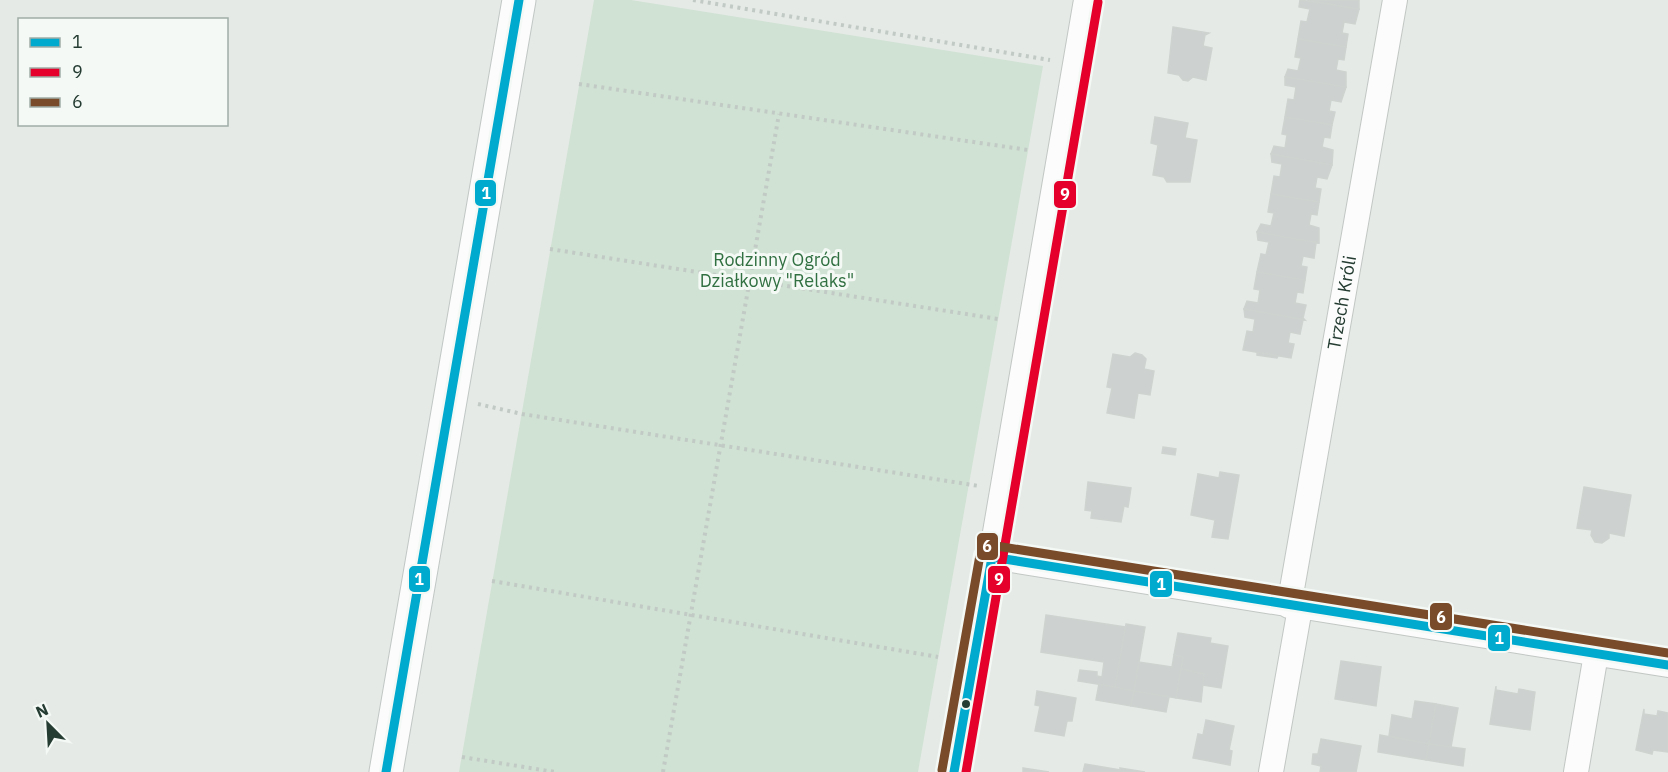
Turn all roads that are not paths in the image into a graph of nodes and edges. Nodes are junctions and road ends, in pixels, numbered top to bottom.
1 (519, 0) edge
2 (1086, 0) edge
3 (1395, 0) edge
4 (992, 557) junction
5 (1294, 607) junction
6 (1596, 654) junction
7 (1668, 666) edge
8 (386, 772) edge
9 (954, 772) edge
10 (1271, 772) edge
11 (1576, 772) edge

1 - 8 main road
2 - 4 street
3 - 5 street, Trzech Króli
4 - 5 street
4 - 9 street
5 - 6 street
5 - 10 street, Trzech Króli
6 - 7 street
6 - 11 street

